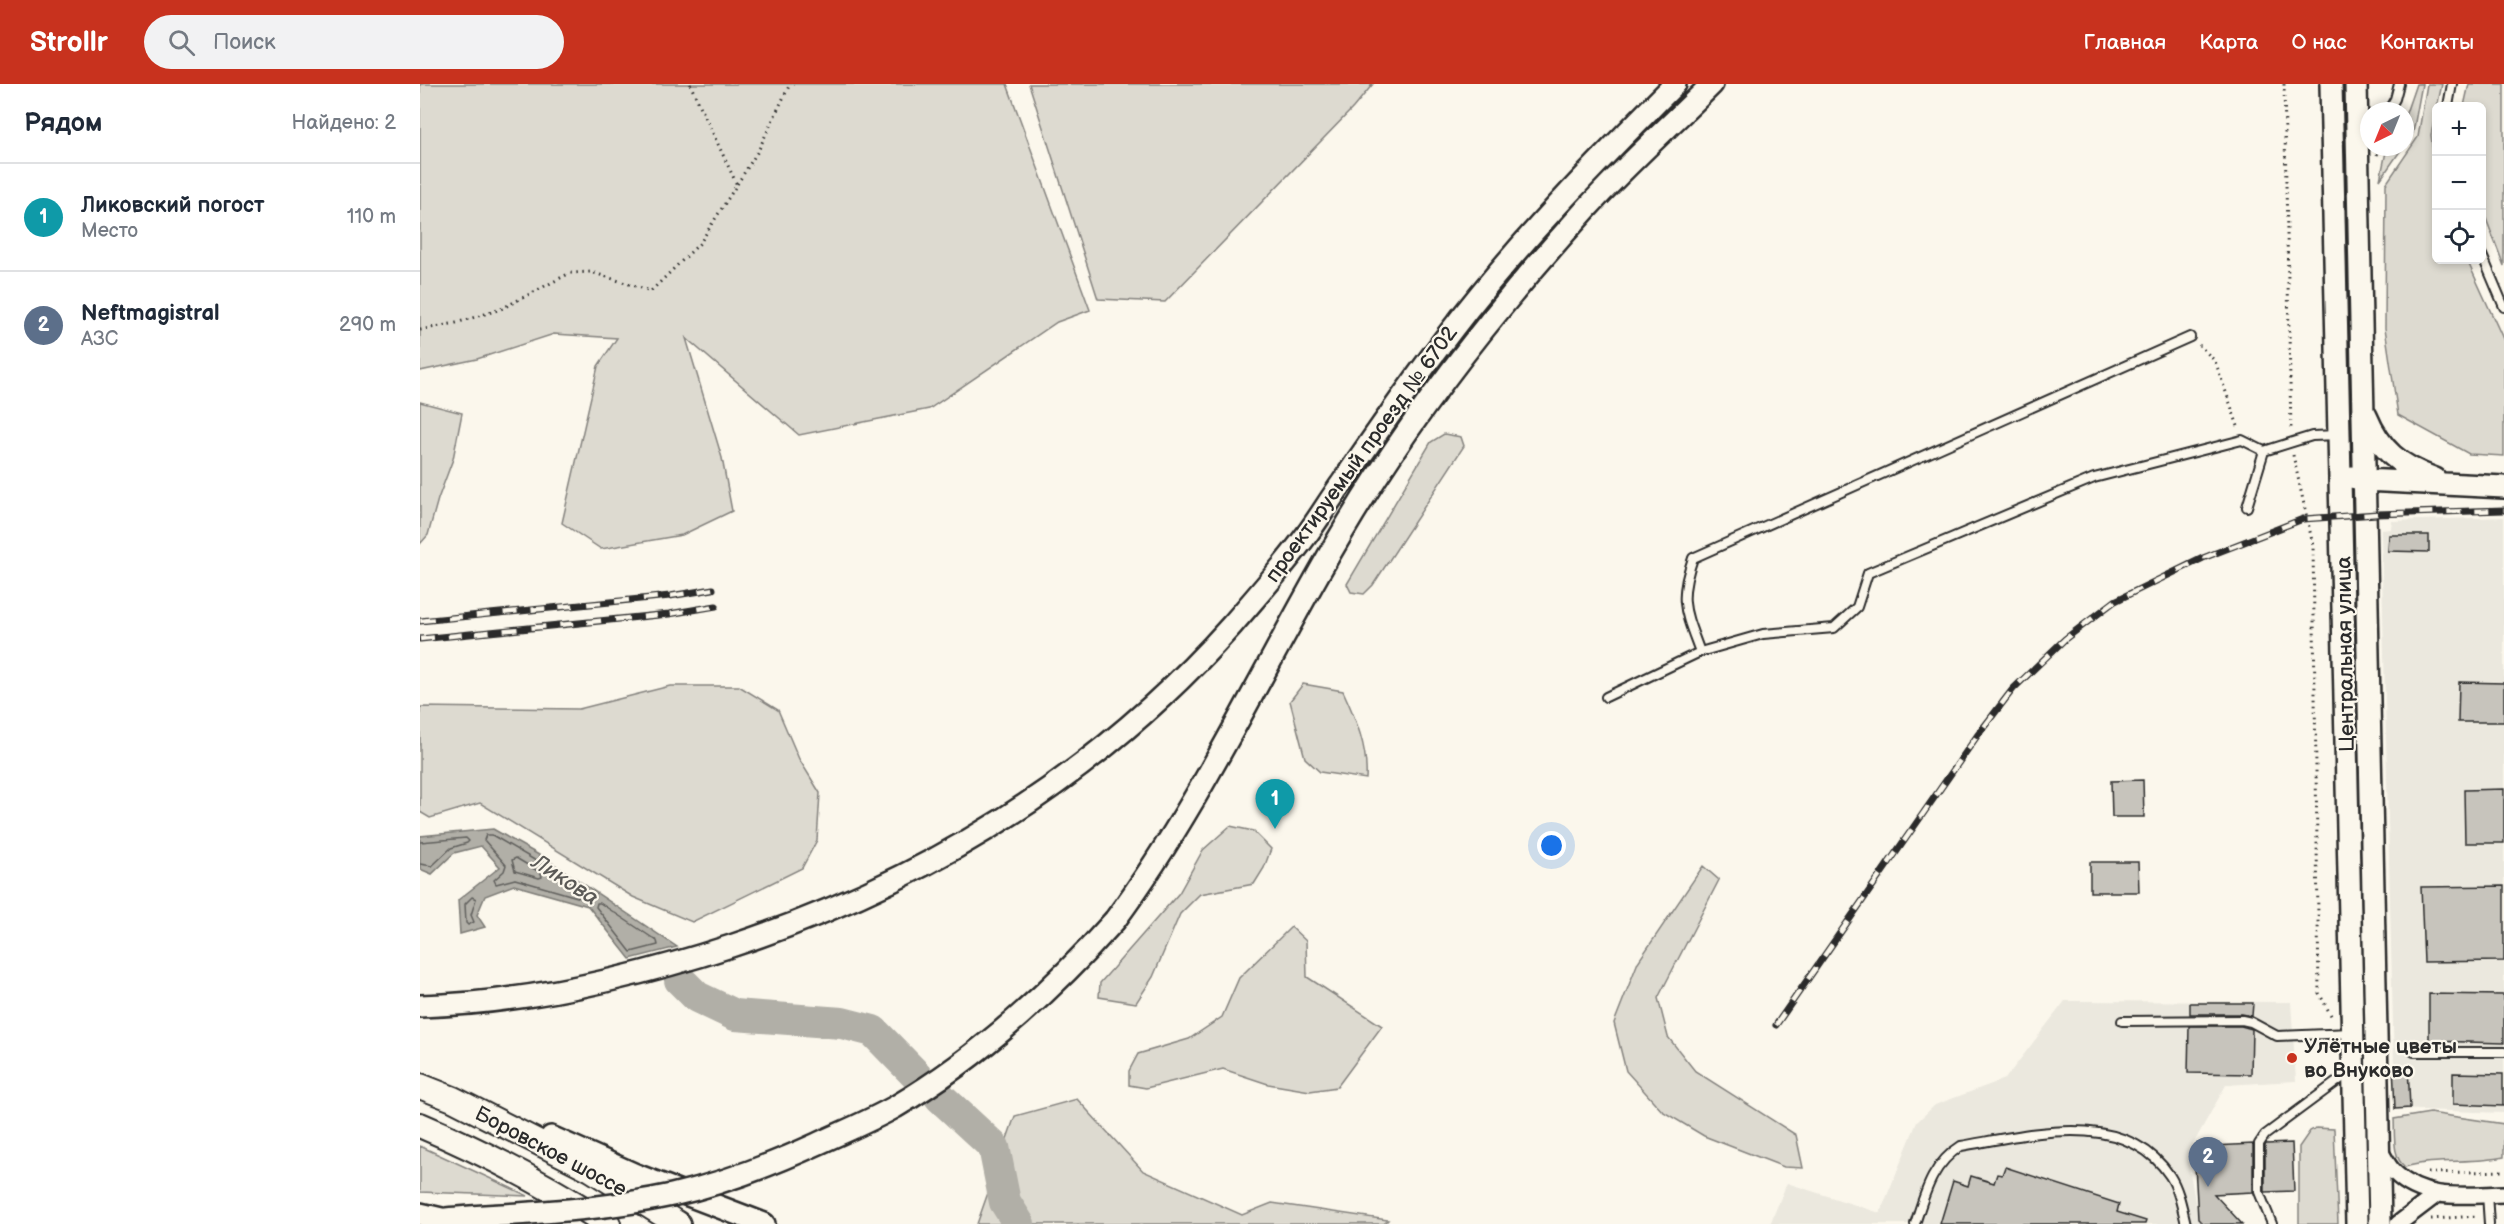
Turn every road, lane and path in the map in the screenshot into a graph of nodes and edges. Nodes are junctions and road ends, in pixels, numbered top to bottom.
1 (690, 84) edge
2 (790, 84) edge
3 (1675, 84) edge
4 (1712, 84) edge
5 (2284, 84) edge
6 (2331, 84) edge
7 (2356, 84) edge
8 (2399, 84) edge
9 (2452, 84) edge
10 (2393, 102) edge
11 (2449, 102) edge
12 (737, 185) junction
13 (2485, 264) edge
14 (2504, 307) edge
15 (420, 330) edge
16 (2190, 337) joint
17 (2363, 408) junction
18 (2340, 435) junction
19 (2242, 440) junction
20 (2291, 443) junction
21 (2264, 451) junction
22 (2340, 466) junction
23 (2364, 480) junction
24 (2452, 486) junction
25 (2504, 487) edge
26 (2247, 507) dead end
27 (1700, 652) junction
28 (1606, 697) dead end
29 (420, 1006) edge
30 (2122, 1022) dead end
31 (2344, 1033) junction
32 (2504, 1052) edge
33 (2414, 1053) dead end
34 (2354, 1069) junction
35 (420, 1086) edge
36 (453, 1099) junction
37 (420, 1125) edge
38 (2379, 1148) junction
39 (2504, 1171) edge
40 (2436, 1173) dead end
41 (2487, 1194) junction
42 (2504, 1194) edge
43 (2436, 1195) junction
44 (420, 1214) edge
45 (2487, 1215) junction
46 (2426, 1220) dead end
47 (456, 1221) edge
48 (608, 1224) edge
49 (678, 1224) edge
50 (764, 1224) edge
51 (1915, 1224) edge
52 (2186, 1224) edge
53 (2272, 1224) edge
54 (2357, 1224) edge
55 (2380, 1224) edge
56 (2398, 1224) edge
57 (2489, 1224) edge

1 - 12 path
2 - 12 path
3 - 29 main road, проектируемый проезд № 6702
4 - 47 main road, проектируемый проезд № 6702, bridge
5 - 20 path
6 - 18 main road, Центральная улица
7 - 17 main road, Центральная улица
8 - 10 lane
9 - 11 lane
12 - 15 path
13 - 14 lane
16 - 19 path
16 - 27 lane
17 - 23 main road, Центральная улица
17 - 24 main road
18 - 20 lane
18 - 22 main road, Центральная улица
19 - 21 lane
19 - 27 lane
20 - 21 lane
20 - 31 path
21 - 26 lane
22 - 23 main road
22 - 31 main road, Центральная улица
23 - 24 main road
23 - 38 main road, Центральная улица
24 - 25 main road
27 - 28 lane
30 - 31 lane
31 - 34 main road, Центральная улица
32 - 33 lane
34 - 53 lane
34 - 54 main road, Центральная улица
35 - 36 main road, Боровское шоссе
36 - 49 main road, Боровское шоссе
36 - 50 main road
37 - 48 main road, Боровское шоссе
38 - 43 street
38 - 55 main road, Центральная улица
39 - 40 path
41 - 42 street
41 - 43 street
41 - 45 lane
43 - 56 street
44 - 47 main road, проектируемый проезд № 6702
45 - 46 path
45 - 57 lane
51 - 52 lane

